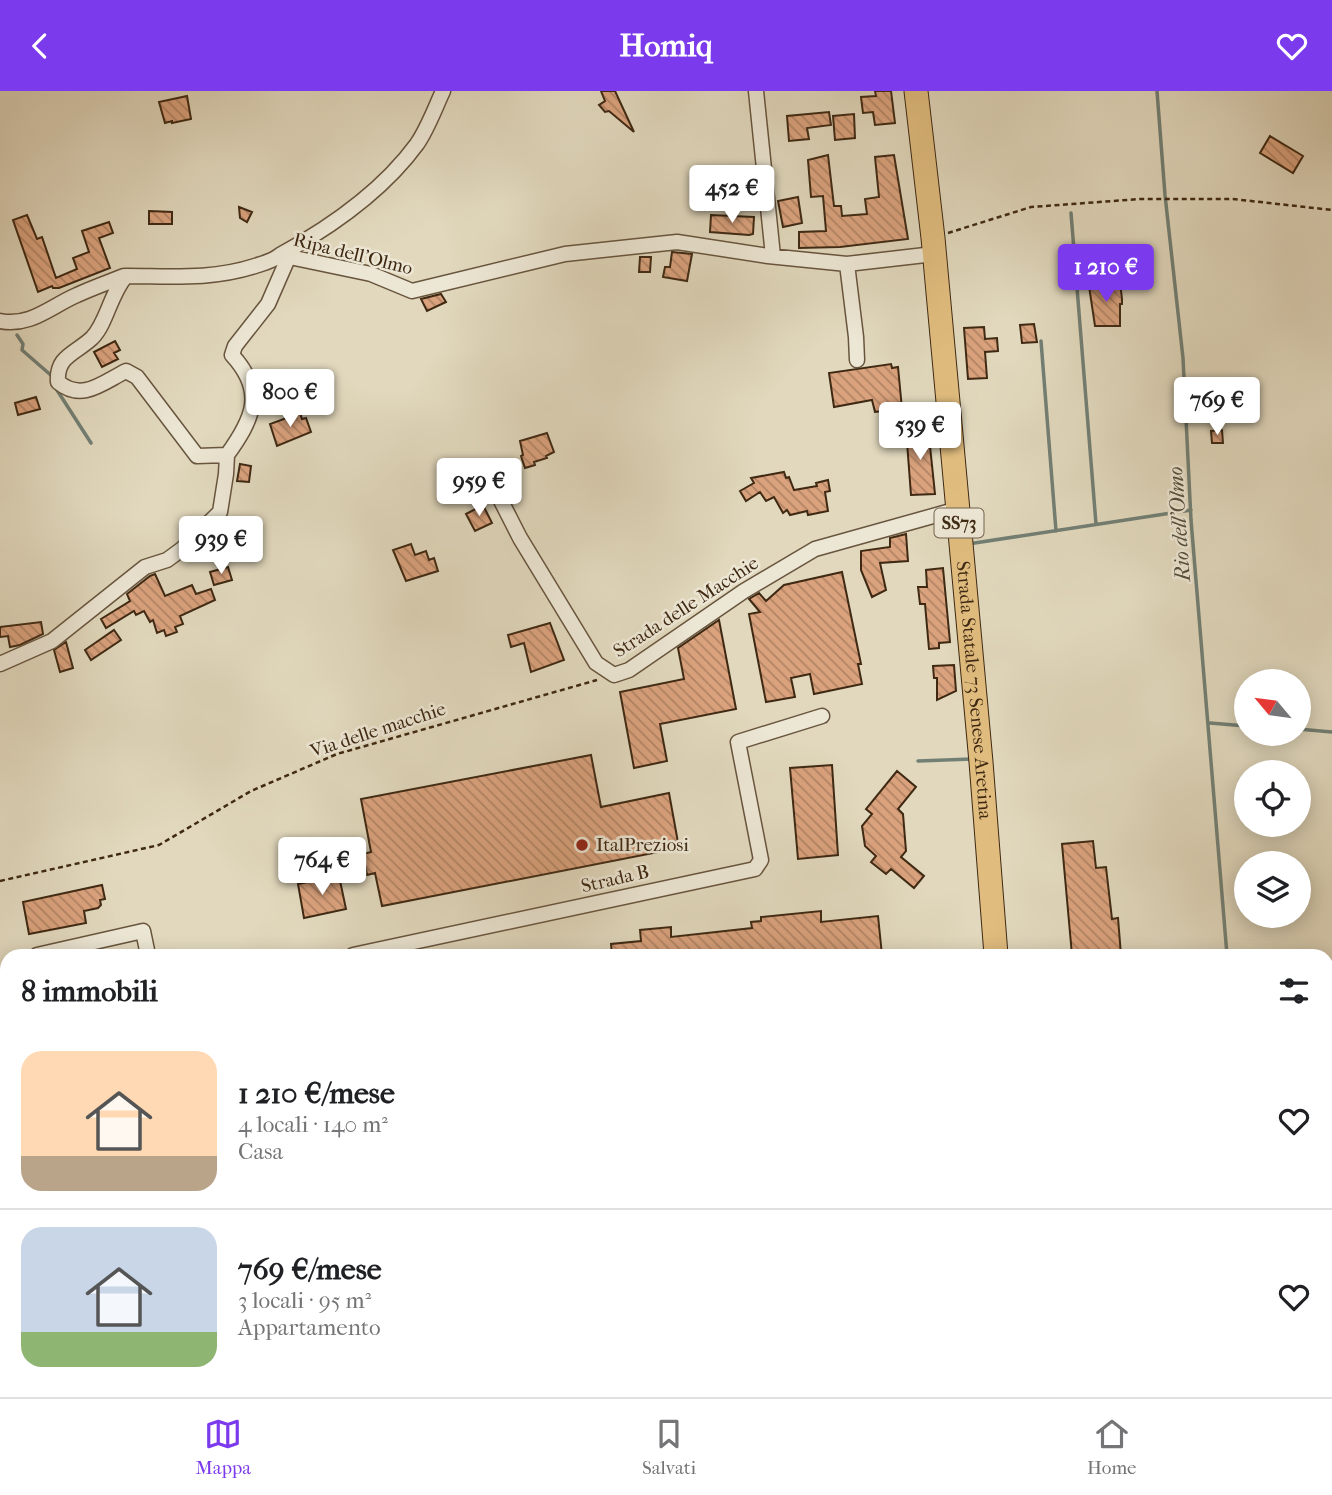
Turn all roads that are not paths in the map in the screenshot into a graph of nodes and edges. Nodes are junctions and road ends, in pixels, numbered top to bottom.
1 (443, 91) edge
2 (756, 91) edge
3 (916, 91) edge
4 (934, 246) junction
5 (284, 255) junction
6 (773, 256) junction
7 (847, 264) junction
8 (126, 276) junction
9 (0, 321) edge
10 (857, 360) dead end
11 (227, 456) junction
12 (491, 481) dead end
13 (958, 509) junction
14 (0, 664) edge
15 (822, 716) dead end
16 (64, 949) edge
17 (147, 949) edge
18 (381, 949) edge
19 (995, 949) edge

1 - 5 street, Ripa dell'Olmo
2 - 6 street
3 - 4 main road, Strada Statale 73 Senese Aretina / SS73
4 - 7 street, Ripa dell'Olmo
4 - 13 main road, Strada Statale 73 Senese Aretina / SS73
5 - 6 street, Ripa dell'Olmo
5 - 8 street
5 - 11 street
6 - 7 street, Ripa dell'Olmo
7 - 10 street
8 - 9 street
8 - 11 street
11 - 14 street
12 - 13 street, Strada delle Macchie
13 - 19 main road, Strada Statale 73 Senese Aretina / SS73
15 - 18 street, Strada B
16 - 17 street

